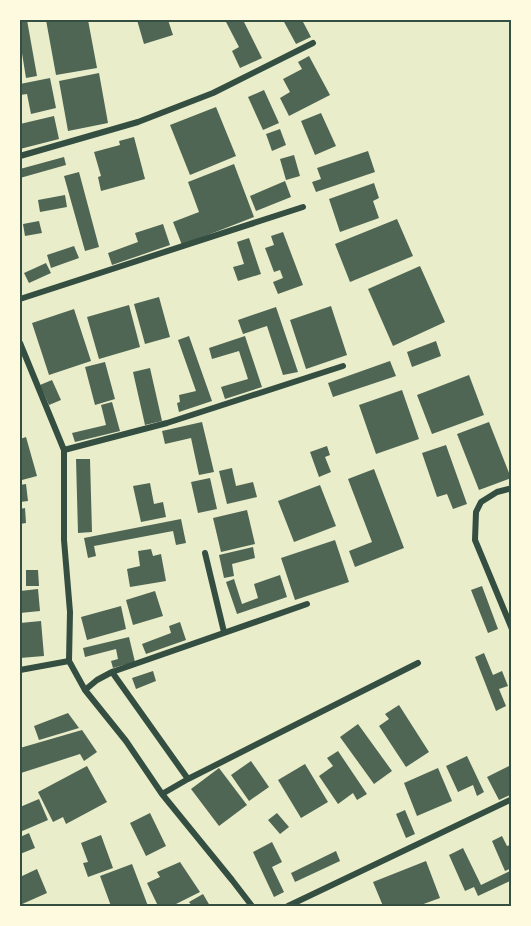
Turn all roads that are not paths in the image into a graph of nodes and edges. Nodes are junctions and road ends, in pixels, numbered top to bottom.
1 (313, 43) dead end
2 (20, 156) edge
3 (303, 207) dead end
4 (20, 299) edge
5 (20, 343) edge
6 (343, 366) dead end
7 (64, 450) junction
8 (512, 488) edge
9 (205, 553) dead end
10 (307, 604) dead end
11 (512, 629) edge
12 (224, 632) junction
13 (69, 661) junction
14 (418, 663) dead end
15 (20, 670) edge
16 (112, 672) junction
17 (85, 690) junction
18 (188, 779) junction
19 (162, 794) junction
20 (512, 799) edge
21 (252, 906) edge
22 (288, 906) edge

1 - 2 street
3 - 4 street
5 - 7 street
6 - 7 street
7 - 13 street
8 - 11 street
9 - 12 street
10 - 12 street
12 - 16 street
13 - 15 street
13 - 17 street
14 - 18 street
16 - 17 street
16 - 18 street
17 - 19 street
18 - 19 street
19 - 21 street
20 - 22 street

